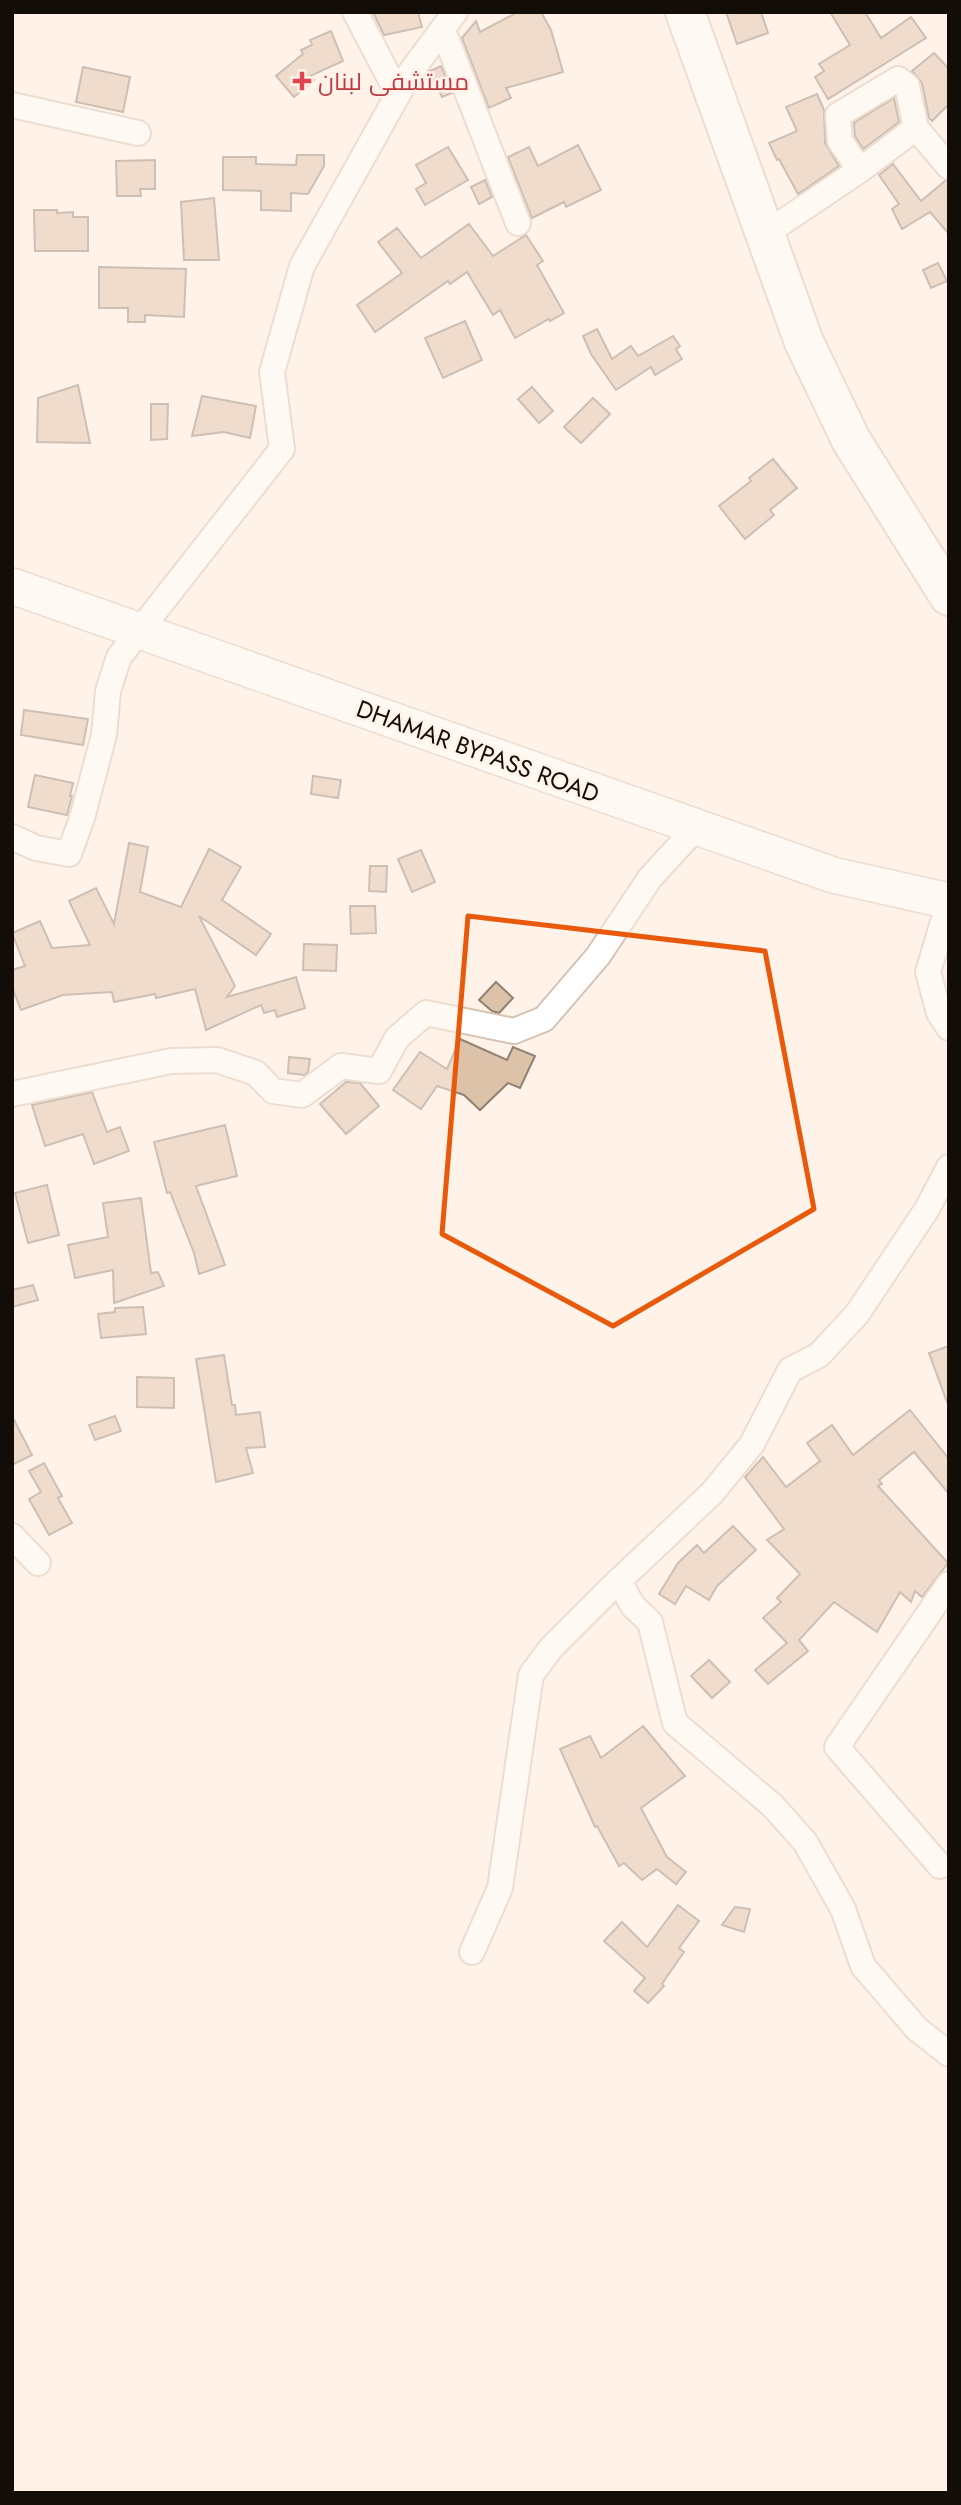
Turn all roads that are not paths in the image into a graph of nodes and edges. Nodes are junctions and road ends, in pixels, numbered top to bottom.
1 (355, 12) edge
2 (685, 12) edge
3 (449, 21) edge
4 (398, 94) junction
5 (12, 105) edge
6 (916, 128) junction
7 (138, 133) dead end
8 (949, 166) edge
9 (860, 170) junction
10 (518, 223) dead end
11 (765, 234) junction
12 (12, 586) edge
13 (949, 596) edge
14 (141, 631) junction
15 (696, 828) junction
16 (12, 837) edge
17 (949, 902) edge
18 (949, 1028) edge
19 (12, 1094) edge
20 (949, 1167) edge
21 (12, 1536) edge
22 (38, 1563) dead end
23 (619, 1581) junction
24 (949, 1584) edge
25 (940, 1866) dead end
26 (472, 1952) dead end
27 (949, 2054) edge

1 - 4 street
2 - 11 main road
3 - 4 street
3 - 10 street
4 - 14 street
5 - 7 street
6 - 8 street
6 - 9 street
6 - 9 street
9 - 11 street
11 - 13 main road
12 - 14 main road, DHAMAR BYPASS ROAD
14 - 15 main road, DHAMAR BYPASS ROAD
14 - 16 street
15 - 17 main road, DHAMAR BYPASS ROAD
15 - 19 street
17 - 18 street
20 - 23 street
21 - 22 street
23 - 26 street
23 - 27 street
24 - 25 street

